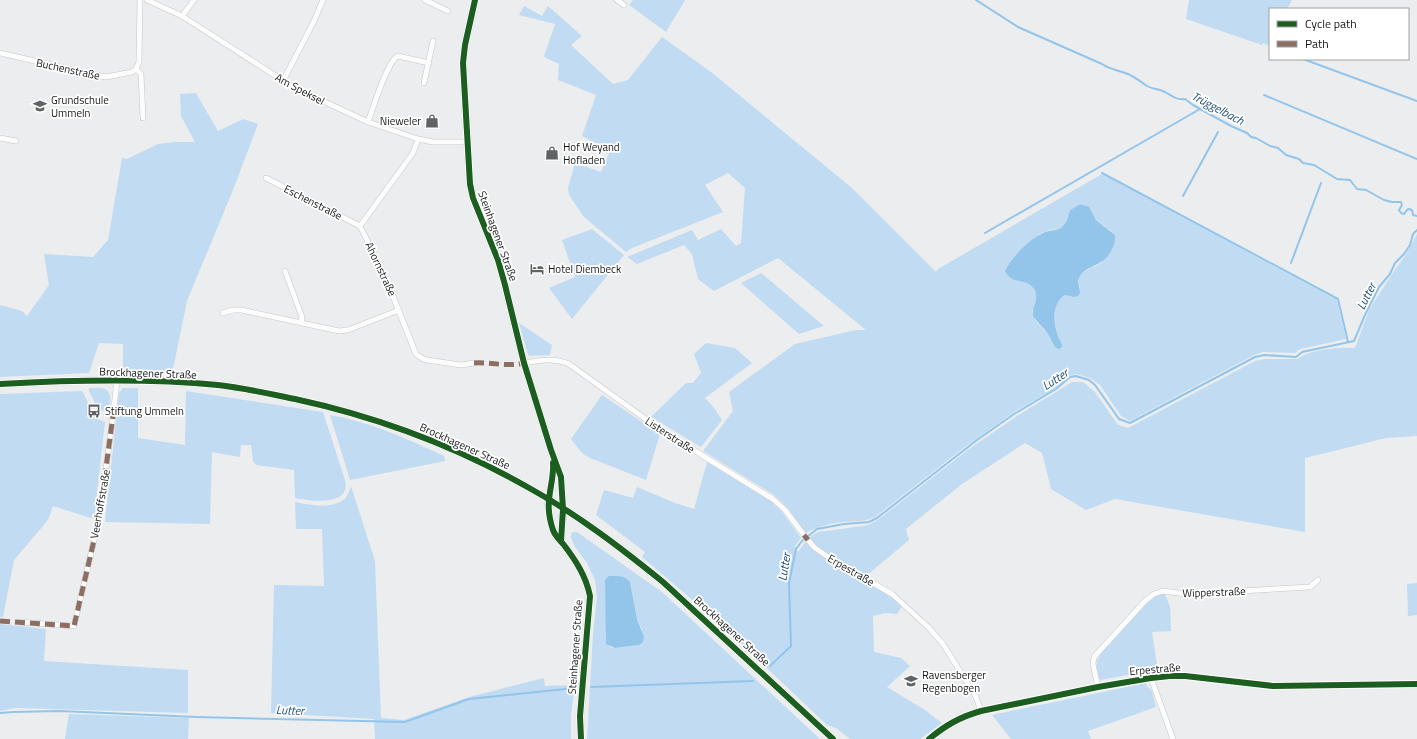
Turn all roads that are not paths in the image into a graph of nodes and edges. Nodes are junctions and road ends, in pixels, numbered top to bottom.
1 (140, 0) edge
2 (147, 0) edge
3 (194, 0) edge
4 (323, 0) edge
5 (425, 0) edge
6 (475, 0) edge
7 (617, 0) edge
8 (624, 5) dead end
9 (448, 11) dead end
10 (182, 16) junction
11 (433, 41) dead end
12 (0, 53) edge
13 (428, 63) junction
14 (136, 69) junction
15 (283, 81) junction
16 (424, 84) dead end
17 (143, 118) dead end
18 (368, 122) junction
19 (0, 138) edge
20 (418, 139) junction
21 (16, 141) dead end
22 (467, 142) junction
23 (266, 178) dead end
24 (360, 226) junction
25 (285, 271) dead end
26 (399, 310) junction
27 (223, 313) dead end
28 (301, 323) junction
29 (474, 363) dead end
30 (524, 363) junction
31 (116, 381) junction
32 (0, 384) edge
33 (551, 450) junction
34 (549, 500) junction
35 (563, 509) junction
36 (804, 535) dead end
37 (808, 540) dead end
38 (561, 541) junction
39 (1318, 580) dead end
40 (19, 622) dead end
41 (1151, 678) junction
42 (1417, 684) edge
43 (1098, 687) junction
44 (981, 711) junction
45 (581, 739) edge
46 (833, 739) edge
47 (929, 739) edge
48 (1174, 739) edge

1 - 14 street
2 - 10 street, Am Speksel
3 - 10 street
4 - 15 street
5 - 9 street
6 - 22 main road, Steinhagener Straße
7 - 8 street
10 - 15 street, Am Speksel
11 - 13 street
12 - 14 street, Buchenstraße
13 - 16 street
13 - 18 street
14 - 17 street
15 - 18 street, Am Speksel
18 - 20 street, Am Speksel
19 - 21 street
20 - 22 street, Am Speksel
20 - 24 street
22 - 30 main road, Steinhagener Straße
23 - 24 street, Eschenstraße
24 - 26 street, Ahornstraße
25 - 28 street
26 - 28 street
26 - 29 street, Ahornstraße
27 - 28 street
30 - 33 main road, Steinhagener Straße
30 - 36 street, Listerstraße
31 - 32 main road, Brockhagener Straße
31 - 34 main road, Brockhagener Straße
31 - 40 street, Veerhoffstraße
33 - 34 main road, Steinhagener Straße
33 - 35 main road, Steinhagener Straße
34 - 35 main road, Brockhagener Straße
34 - 38 main road, Steinhagener Straße
35 - 38 main road, Steinhagener Straße
35 - 46 main road, Brockhagener Straße
37 - 44 street, Erpestraße
38 - 45 main road, Steinhagener Straße
39 - 43 street, Wipperstraße
41 - 42 street, Erpestraße
41 - 43 street, Erpestraße
41 - 48 street
43 - 44 street, Erpestraße
44 - 47 street, Erpestraße

